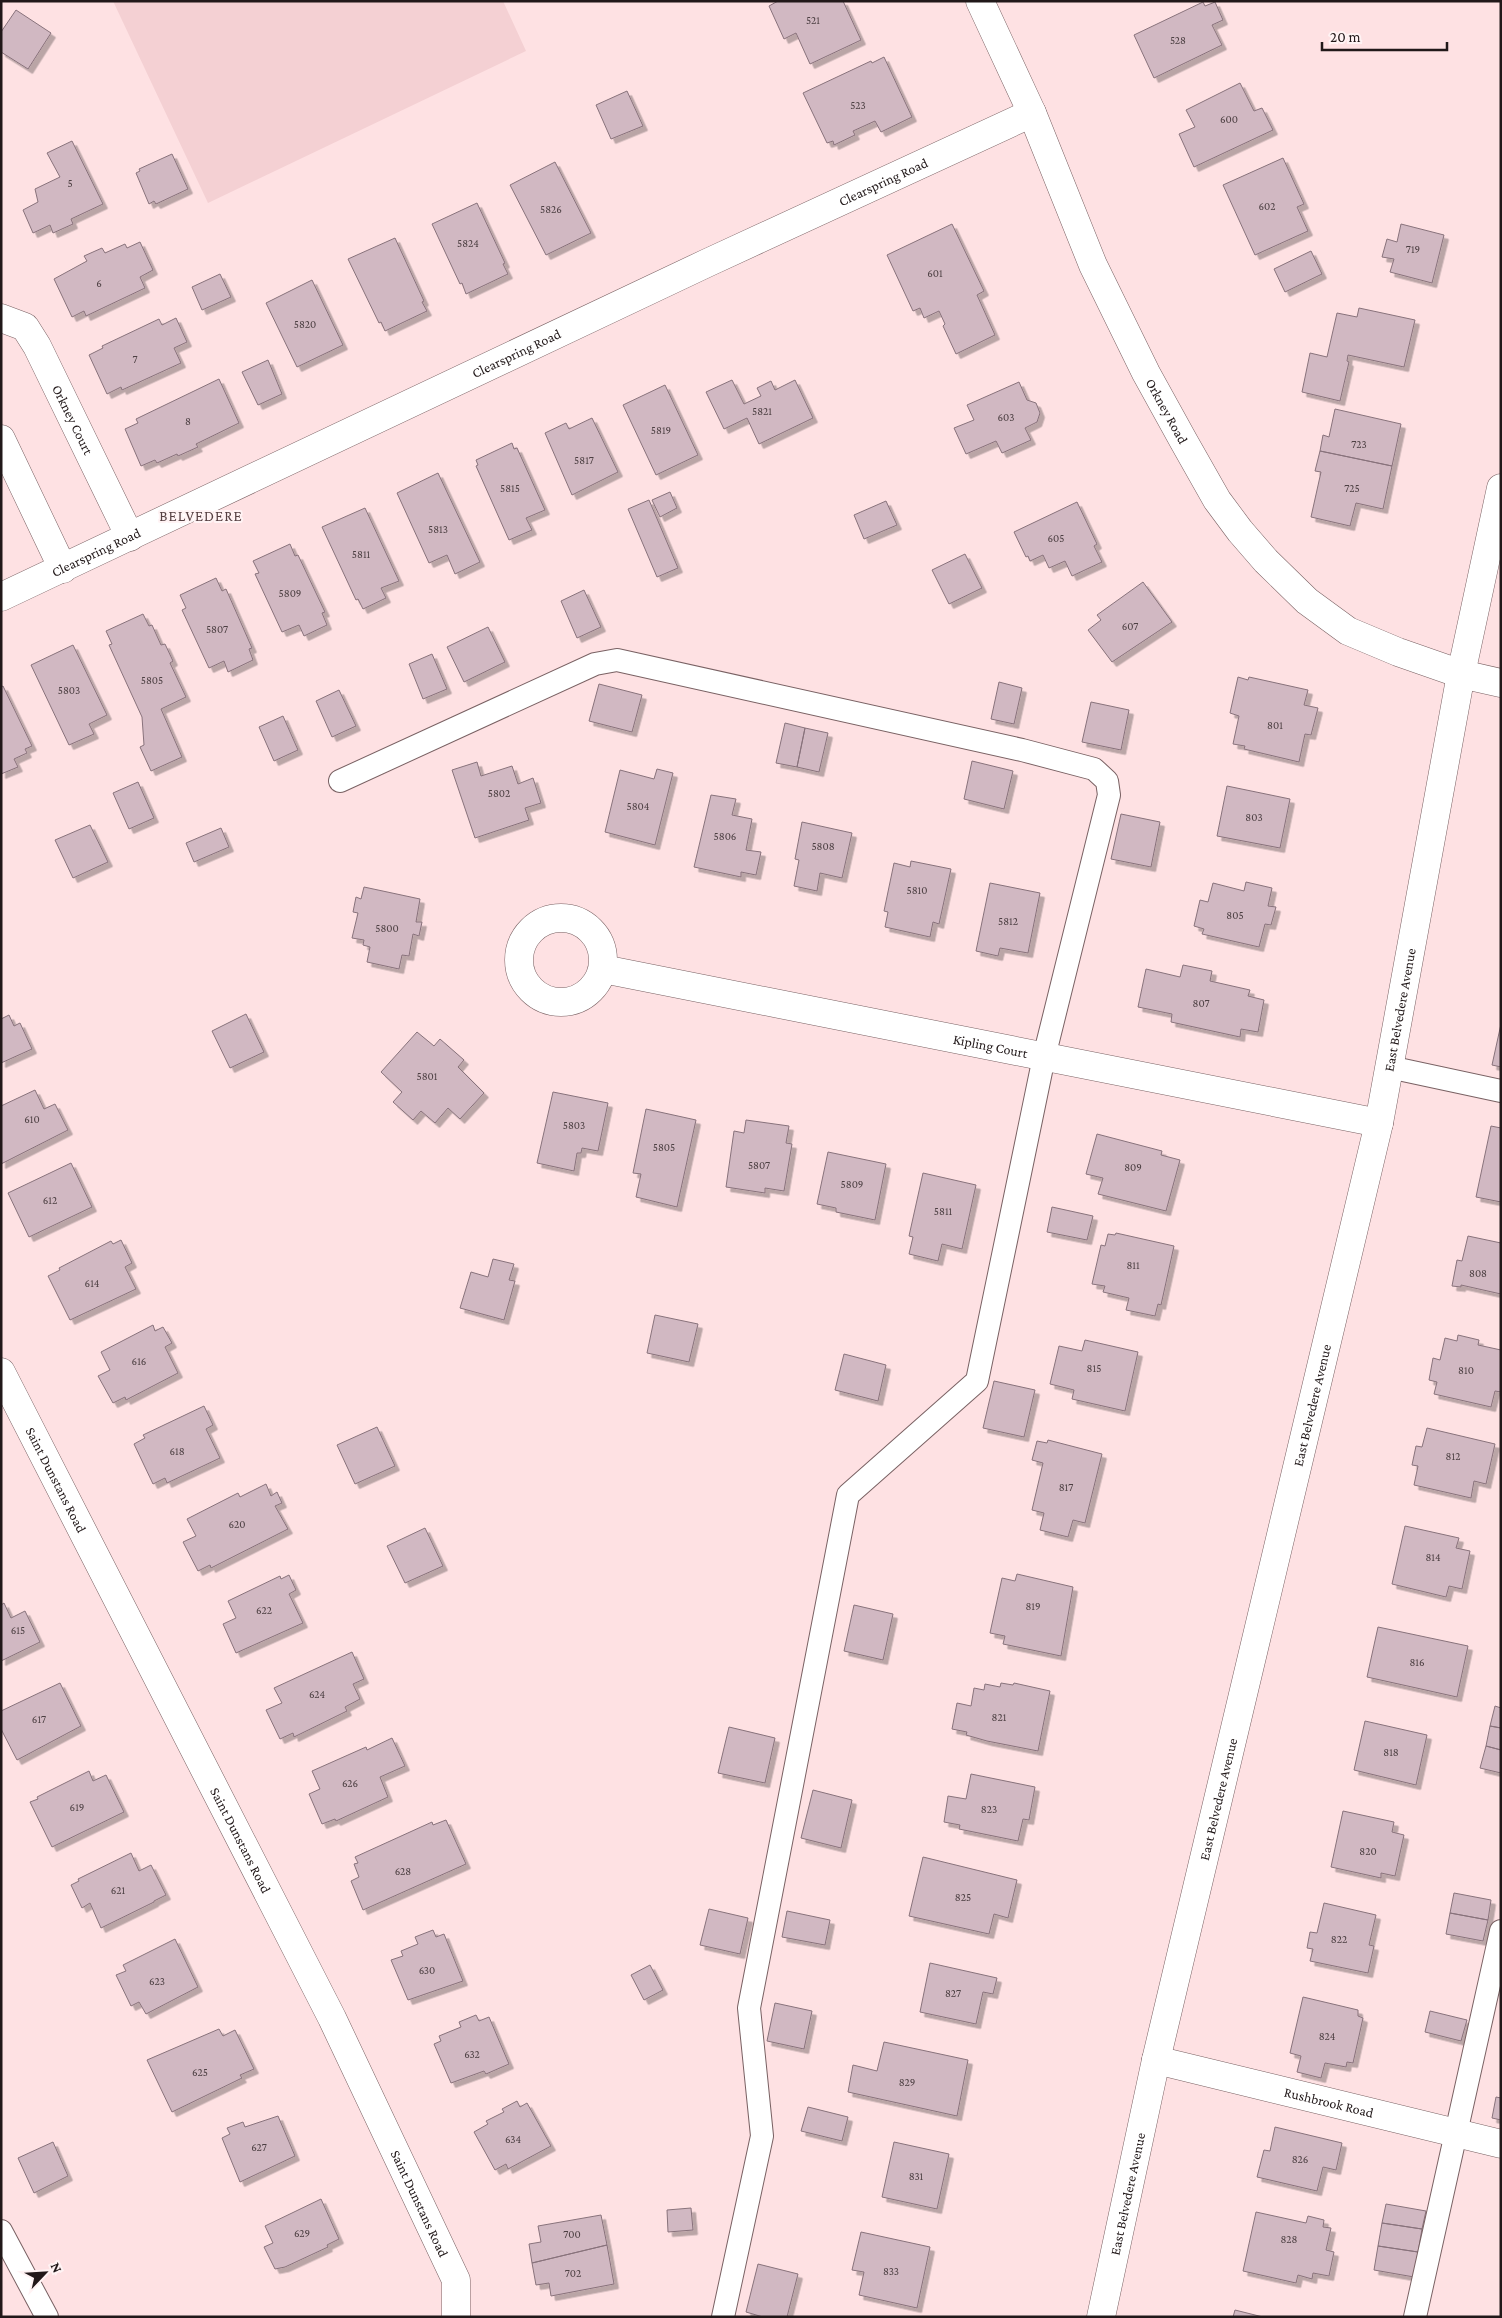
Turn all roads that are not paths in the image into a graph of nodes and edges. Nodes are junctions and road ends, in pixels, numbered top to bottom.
1 (980, 1) edge
2 (1032, 113) junction
3 (1, 318) edge
4 (1, 439) edge
5 (1501, 488) edge
6 (130, 537) junction
7 (63, 569) junction
8 (1, 597) edge
9 (1461, 674) junction
10 (1501, 683) edge
11 (340, 781) dead end
12 (603, 969) dead end
13 (1044, 1057) junction
14 (1389, 1067) junction
15 (1501, 1091) edge
16 (1379, 1123) junction
17 (1, 1372) edge
18 (1501, 1931) edge
19 (1156, 2060) junction
20 (1457, 2133) junction
21 (1501, 2144) edge
22 (1, 2231) edge
23 (47, 2317) edge
24 (456, 2317) edge
25 (724, 2317) edge
26 (1100, 2317) edge
27 (1415, 2317) edge

1 - 2 street, Orkney Road
2 - 6 street, Clearspring Road
2 - 9 street, Orkney Road
3 - 6 street, Orkney Court
4 - 7 street
5 - 9 street, East Belvedere Avenue
6 - 7 street, Clearspring Road
7 - 8 street, Clearspring Road
9 - 10 street, Orkney Road
9 - 14 street, East Belvedere Avenue
11 - 13 lane
12 - 13 street, Kipling Court
13 - 16 street, Kipling Court
13 - 25 lane
14 - 15 lane
14 - 16 street, East Belvedere Avenue
16 - 19 street, East Belvedere Avenue
17 - 24 street, Saint Dunstans Road
18 - 20 lane
19 - 20 street, Rushbrook Road
19 - 26 street, East Belvedere Avenue
20 - 21 street, Rushbrook Road
20 - 27 lane
22 - 23 lane

